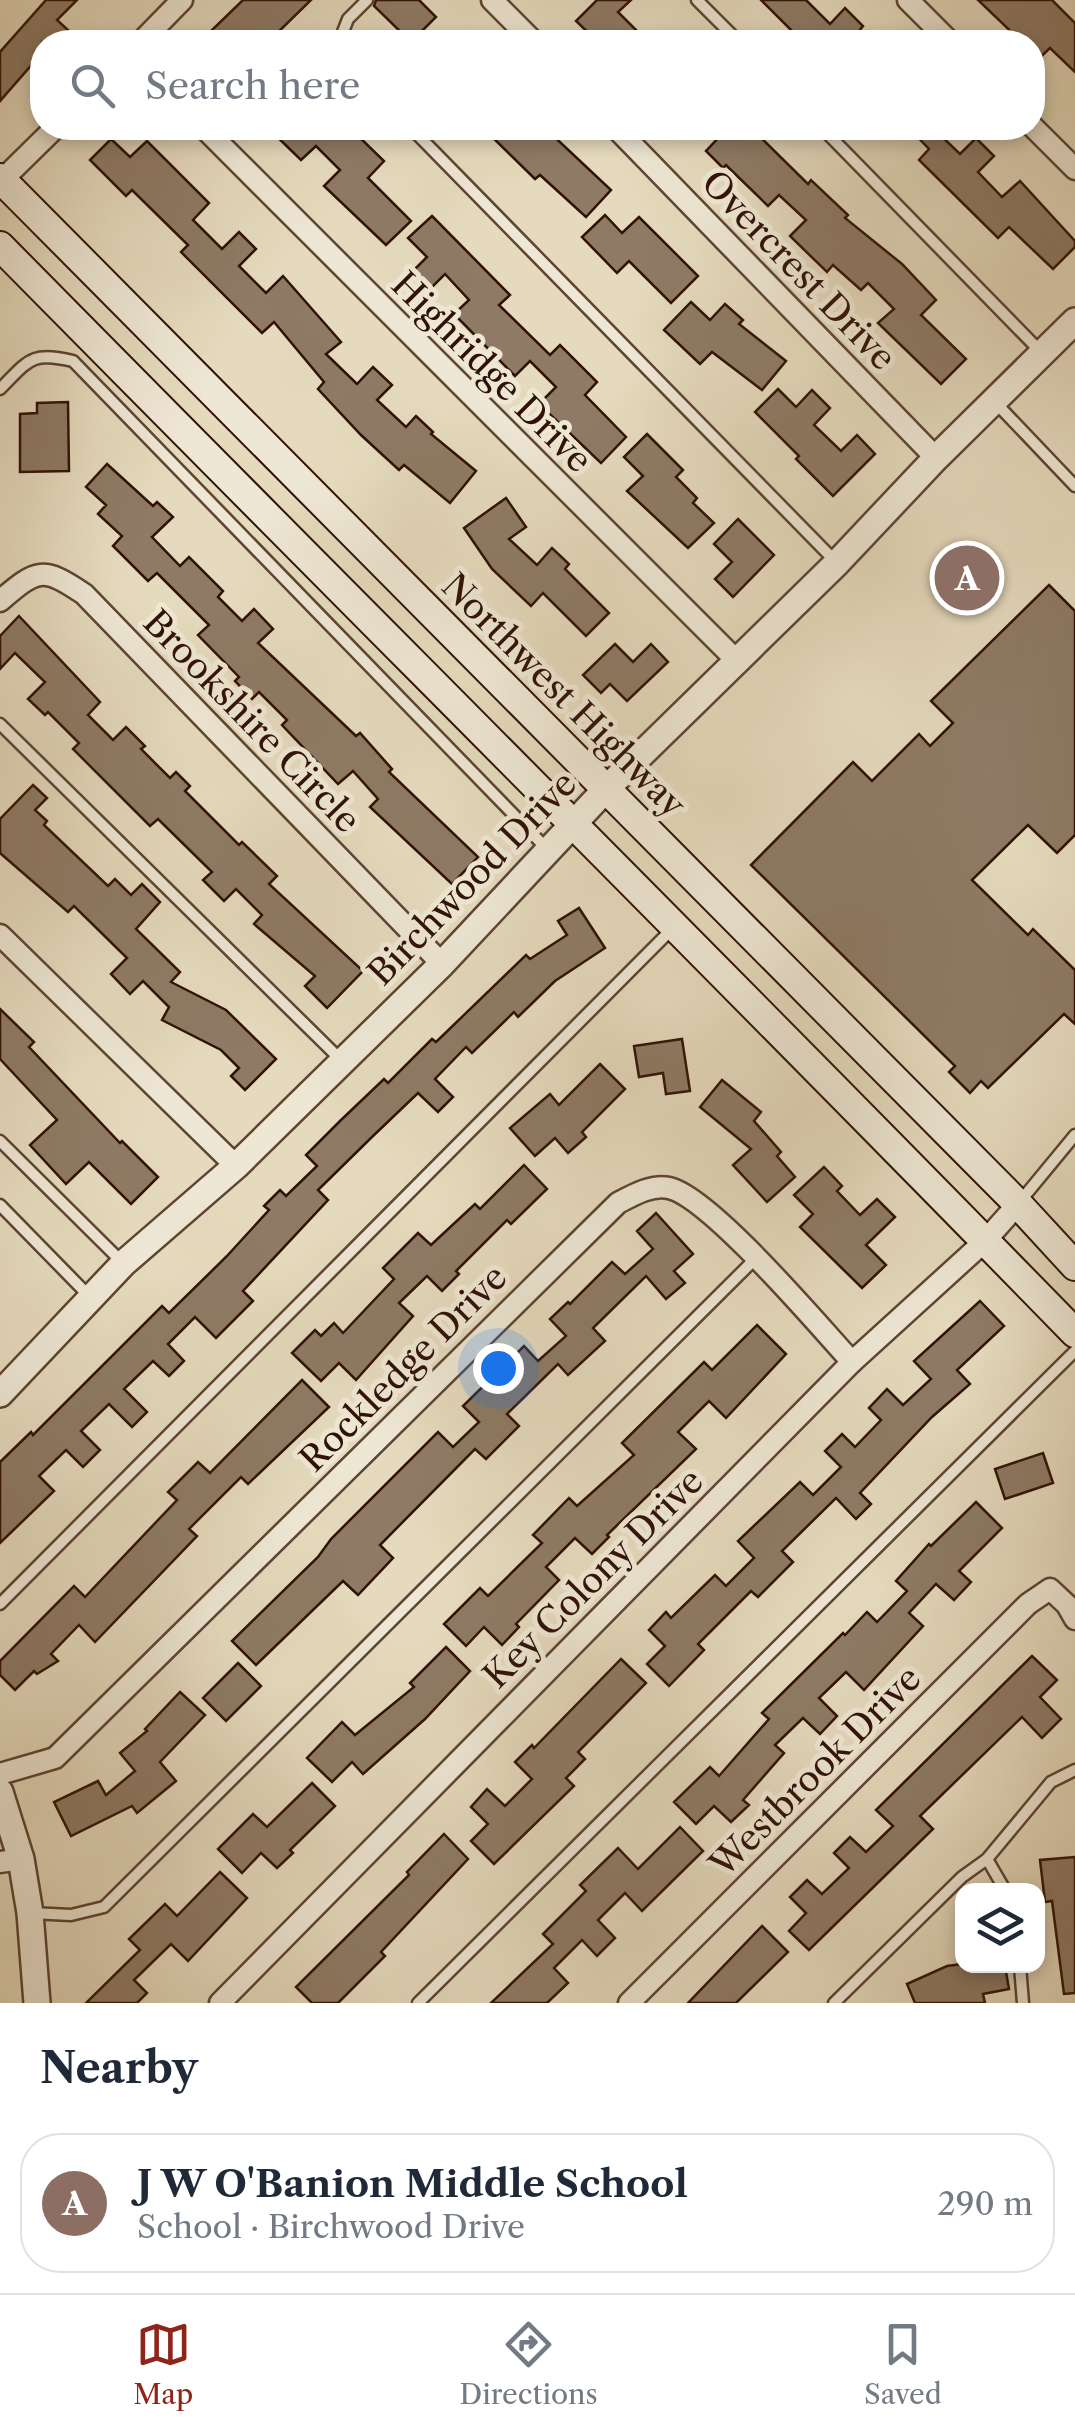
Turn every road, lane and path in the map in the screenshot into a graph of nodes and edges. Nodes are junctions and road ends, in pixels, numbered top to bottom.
1 (182, 0) edge
2 (367, 0) edge
3 (492, 0) edge
4 (697, 0) edge
5 (908, 0) edge
6 (153, 30) edge
7 (344, 30) edge
8 (522, 30) edge
9 (727, 30) edge
10 (938, 30) edge
11 (1045, 139) edge
12 (43, 140) edge
13 (216, 140) edge
14 (423, 140) edge
15 (628, 140) edge
16 (834, 140) edge
17 (1075, 169) edge
18 (1, 180) edge
19 (0, 246) edge
20 (1075, 321) edge
21 (1042, 352) junction
22 (0, 389) edge
23 (994, 401) junction
24 (936, 458) junction
25 (1075, 486) edge
26 (837, 563) junction
27 (0, 601) edge
28 (736, 660) junction
29 (0, 724) edge
30 (605, 790) junction
31 (572, 826) junction
32 (549, 851) junction
33 (676, 925) junction
34 (0, 935) edge
35 (442, 964) junction
36 (341, 1061) junction
37 (1075, 1135) edge
38 (0, 1141) edge
39 (236, 1166) junction
40 (1018, 1204) junction
41 (0, 1205) edge
42 (985, 1240) junction
43 (756, 1258) junction
44 (124, 1263) junction
45 (1075, 1266) edge
46 (91, 1298) junction
47 (1075, 1333) edge
48 (1075, 1351) edge
49 (852, 1362) junction
50 (0, 1394) edge
51 (0, 1604) edge
52 (1075, 1619) edge
53 (1075, 1770) edge
54 (0, 1774) edge
55 (0, 1792) edge
56 (988, 1859) junction
57 (11, 1861) edge
58 (1001, 1883) edge
59 (30, 1913) junction
60 (1021, 1973) edge
61 (37, 2003) edge
62 (220, 2003) edge
63 (418, 2003) edge
64 (628, 2003) edge
65 (834, 2003) edge
66 (1023, 2003) edge

1 - 6 street
2 - 7 lane
3 - 8 street
4 - 9 lane
5 - 10 street
11 - 17 street
12 - 18 street
13 - 28 street, Highridge Drive
14 - 26 lane
15 - 24 street, Overcrest Drive
16 - 21 lane
18 - 30 main road, Northwest Highway
19 - 31 main road
20 - 21 street, Birchwood Drive
21 - 23 street, Birchwood Drive
22 - 32 lane
23 - 24 street, Birchwood Drive
23 - 25 lane
24 - 26 street, Birchwood Drive
26 - 28 street, Birchwood Drive
27 - 35 street, Brookshire Circle
28 - 30 street, Birchwood Drive
29 - 36 lane
30 - 31 street, Birchwood Drive
30 - 40 main road, Northwest Highway
31 - 32 street, Birchwood Drive
31 - 33 main road
32 - 35 street, Birchwood Drive
33 - 42 main road
33 - 51 lane
34 - 39 street
35 - 36 street, Birchwood Drive
36 - 39 street, Birchwood Drive
37 - 40 lane
38 - 44 lane
39 - 44 street, Birchwood Drive
40 - 42 street, Key Colony Drive
40 - 45 main road, Northwest Highway
41 - 46 lane
42 - 47 main road
42 - 49 street, Key Colony Drive
43 - 49 street, Rockledge Drive
43 - 54 street, Rockledge Drive
43 - 59 lane
44 - 46 street, Birchwood Drive
46 - 50 street, Birchwood Drive
48 - 63 lane
49 - 62 street, Key Colony Drive
52 - 64 street, Westbrook Drive
53 - 56 lane
55 - 57 street
56 - 58 lane
56 - 65 lane
57 - 59 street
59 - 61 street
60 - 66 lane

